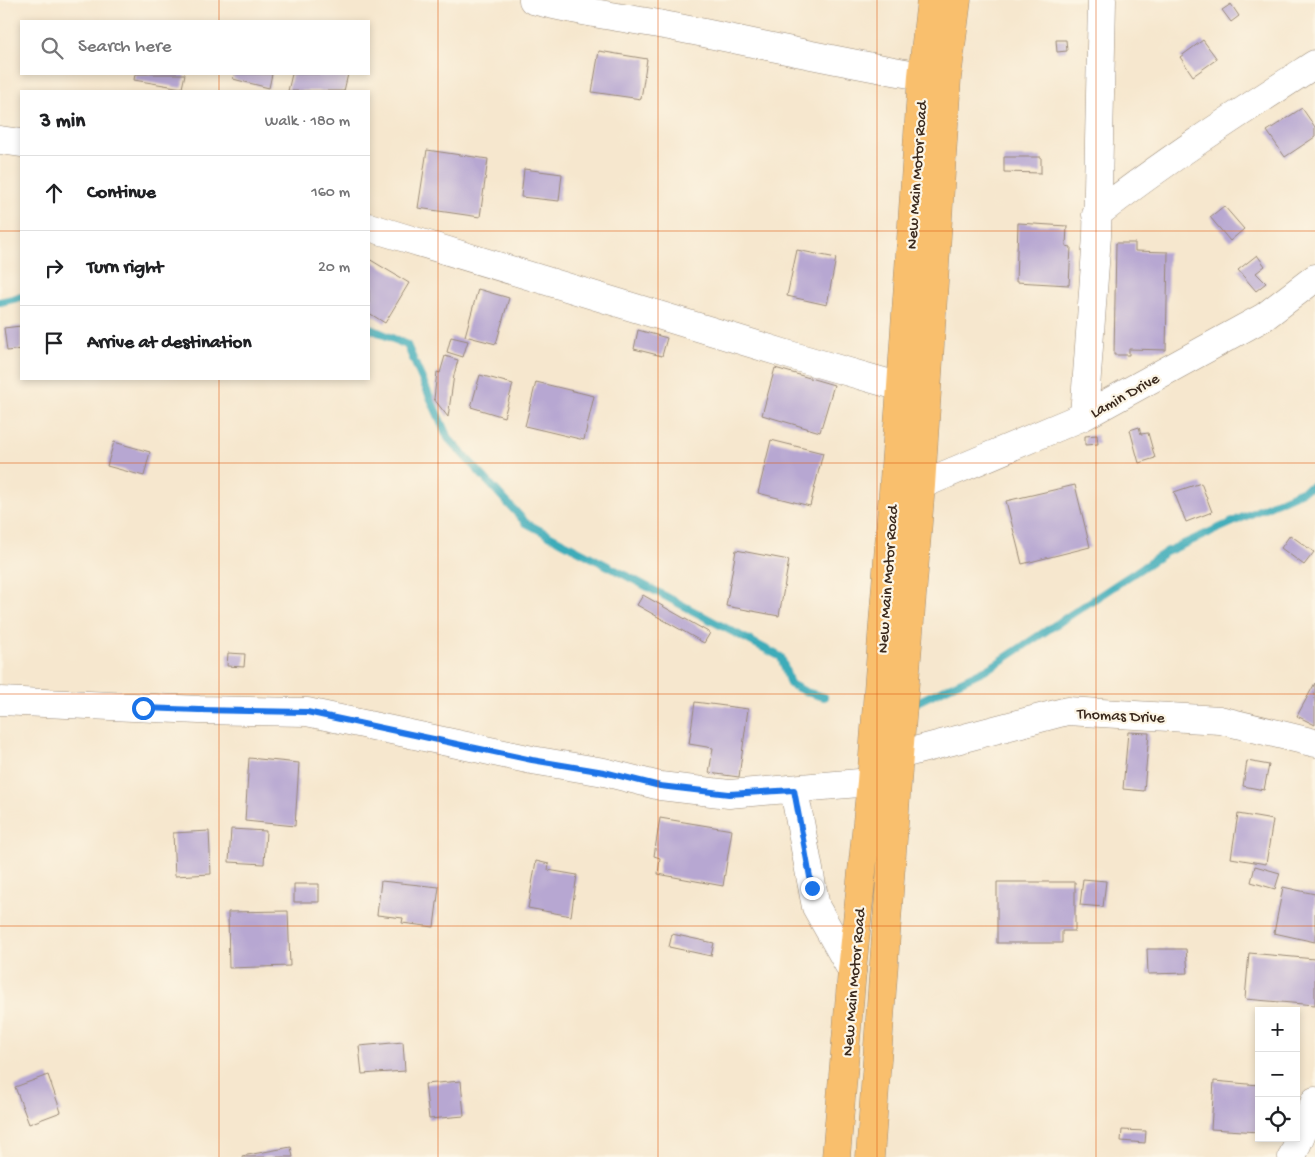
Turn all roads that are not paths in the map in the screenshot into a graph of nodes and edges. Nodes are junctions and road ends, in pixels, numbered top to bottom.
1 (533, 0) edge
2 (931, 0) edge
3 (957, 0) edge
4 (1102, 0) edge
5 (1315, 64) edge
6 (922, 76) junction
7 (0, 140) edge
8 (20, 144) edge
9 (1096, 215) junction
10 (370, 227) edge
11 (1315, 278) edge
12 (901, 387) junction
13 (1084, 416) junction
14 (920, 484) junction
15 (0, 701) edge
16 (1315, 743) edge
17 (899, 755) junction
18 (871, 782) junction
19 (794, 790) junction
20 (852, 971) junction
21 (1315, 1101) edge
22 (836, 1157) edge
23 (870, 1157) edge
24 (1292, 1157) edge

1 - 6 street
2 - 6 highway, New Main Motor Road
3 - 14 highway, New Main Motor Road
4 - 9 street
5 - 9 street
6 - 12 highway, New Main Motor Road
7 - 8 street
9 - 13 street
10 - 12 street
11 - 13 street, Lamin Drive
12 - 18 highway, New Main Motor Road
13 - 14 street, Lamin Drive
14 - 17 highway, New Main Motor Road
15 - 19 street
16 - 17 street, Thomas Drive
17 - 23 highway, New Main Motor Road
18 - 19 street
18 - 20 highway, New Main Motor Road
19 - 20 street
20 - 22 highway, New Main Motor Road
21 - 24 street

